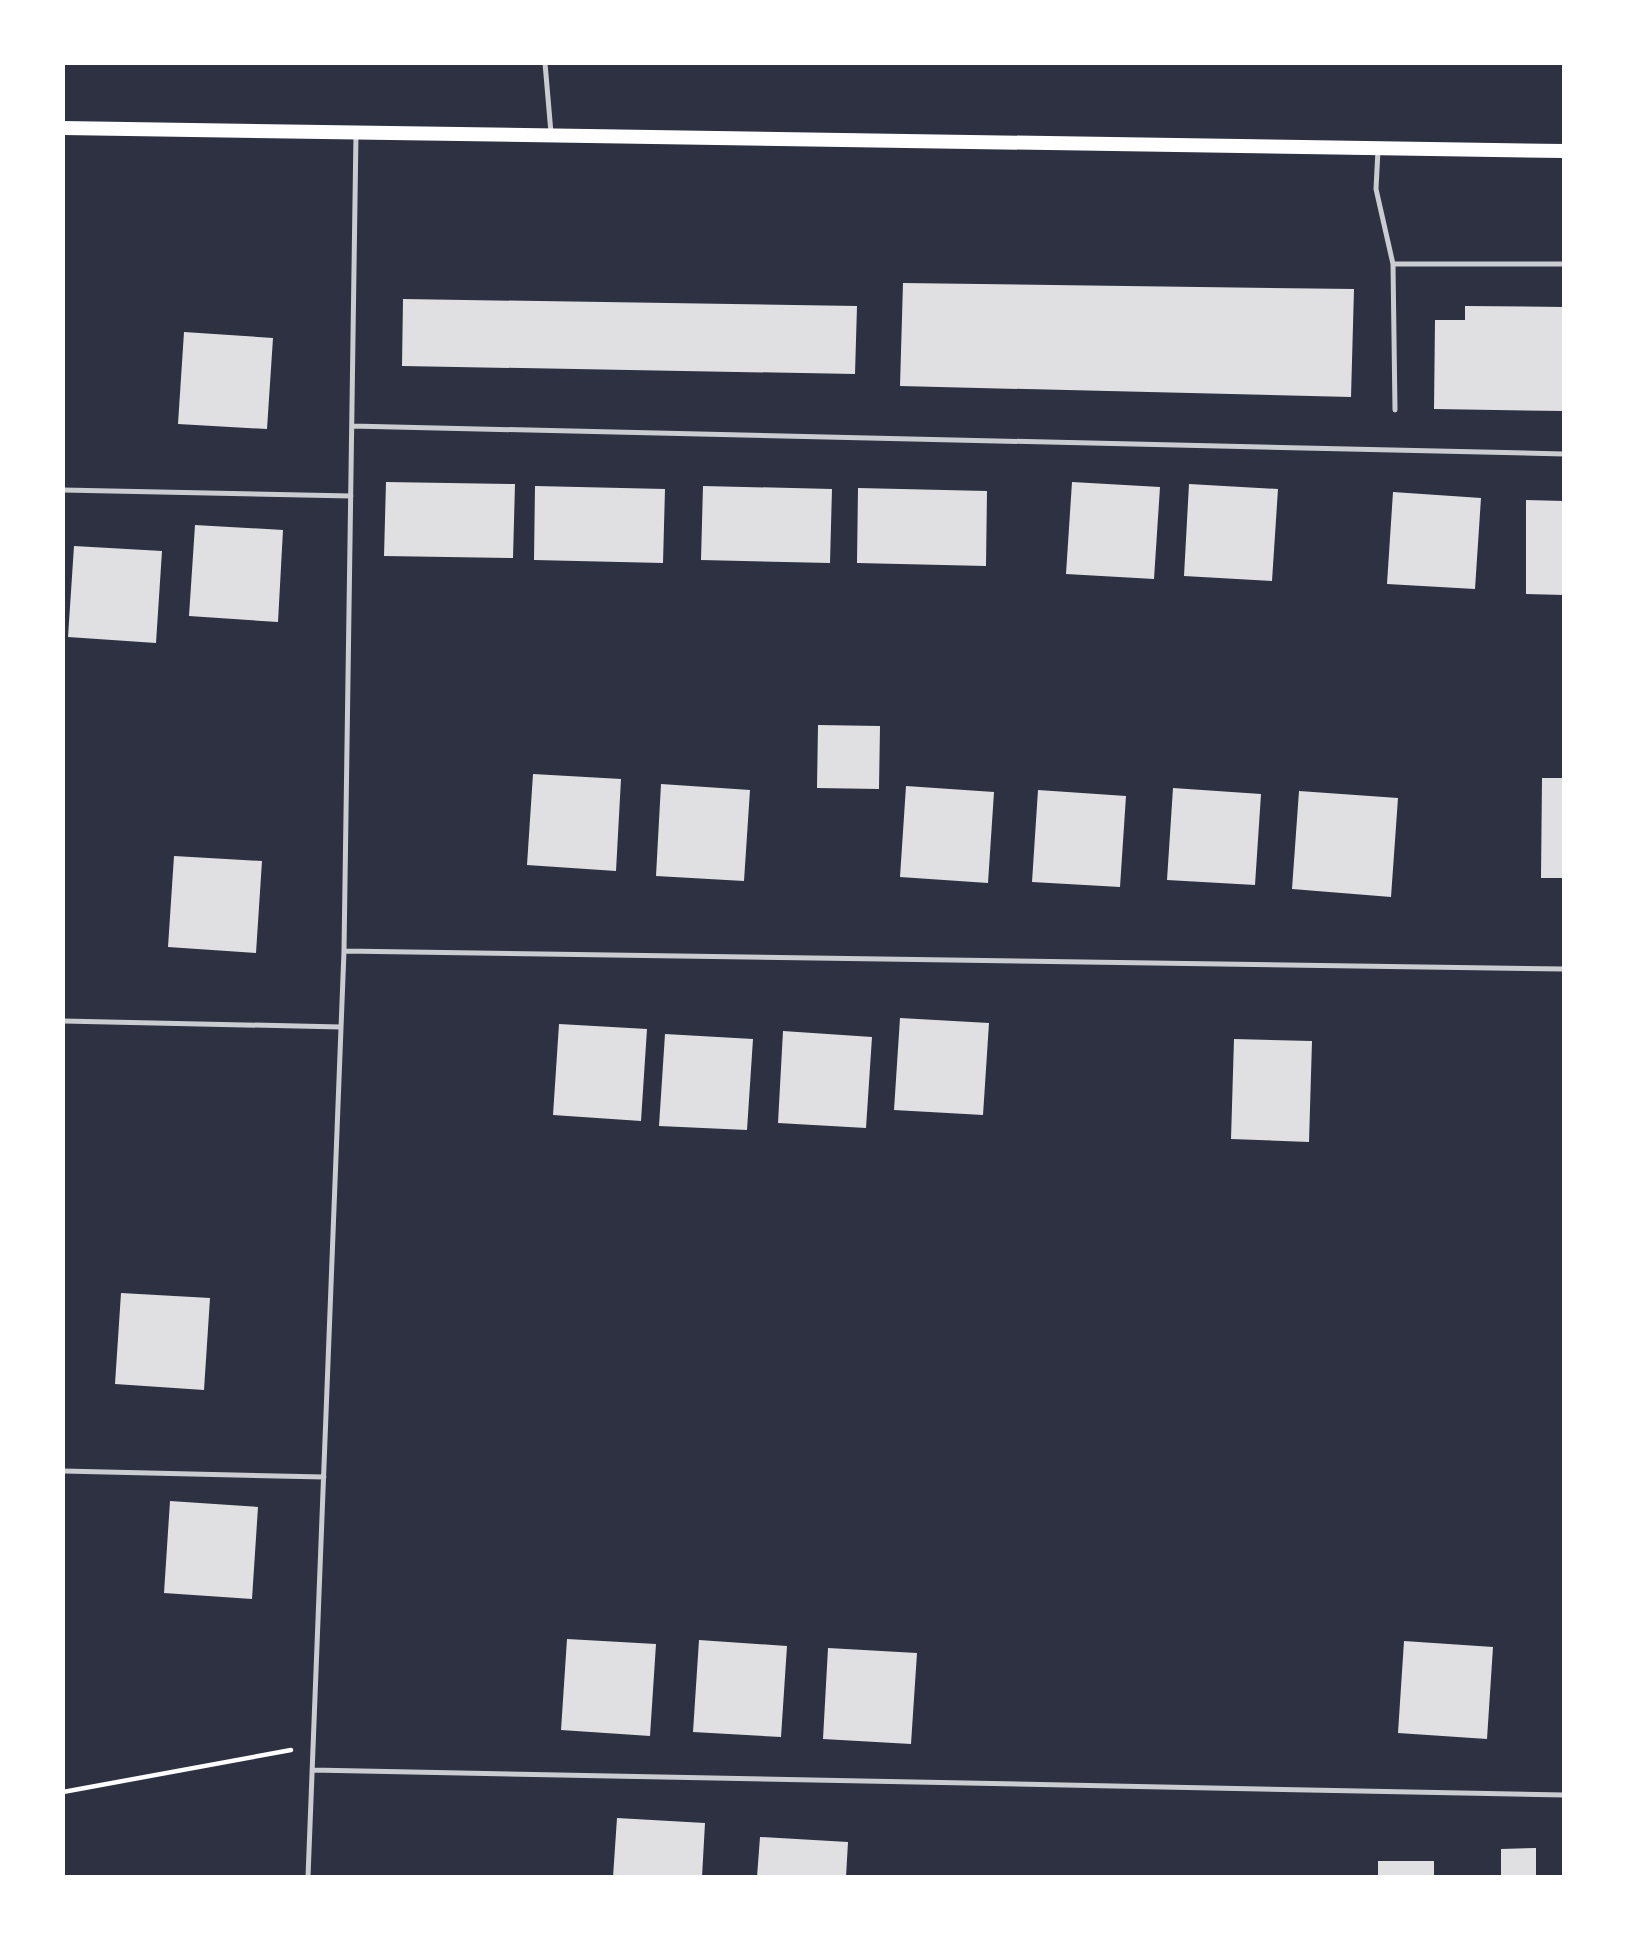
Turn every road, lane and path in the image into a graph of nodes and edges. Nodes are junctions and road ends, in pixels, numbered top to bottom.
1 (545, 63) edge
2 (63, 128) edge
3 (356, 133) junction
4 (551, 136) junction
5 (1378, 148) junction
6 (1564, 151) edge
7 (1393, 264) junction
8 (1564, 264) edge
9 (1395, 410) dead end
10 (352, 426) junction
11 (1564, 454) edge
12 (63, 490) edge
13 (351, 496) junction
14 (344, 951) junction
15 (1564, 970) edge
16 (63, 1021) edge
17 (341, 1027) junction
18 (63, 1471) edge
19 (324, 1477) junction
20 (313, 1746) junction
21 (312, 1770) junction
22 (63, 1792) edge
23 (1564, 1796) edge
24 (308, 1877) edge

1 - 4 lane
2 - 3 main road
3 - 4 main road
3 - 10 lane
4 - 5 main road
5 - 6 main road
5 - 7 lane
7 - 8 lane
7 - 9 lane
10 - 11 lane
10 - 13 lane
12 - 13 lane
13 - 14 lane
14 - 15 lane
14 - 17 lane
16 - 17 lane
17 - 19 lane
18 - 19 lane
19 - 20 lane
20 - 21 lane
20 - 22 path
21 - 23 lane
21 - 24 lane

